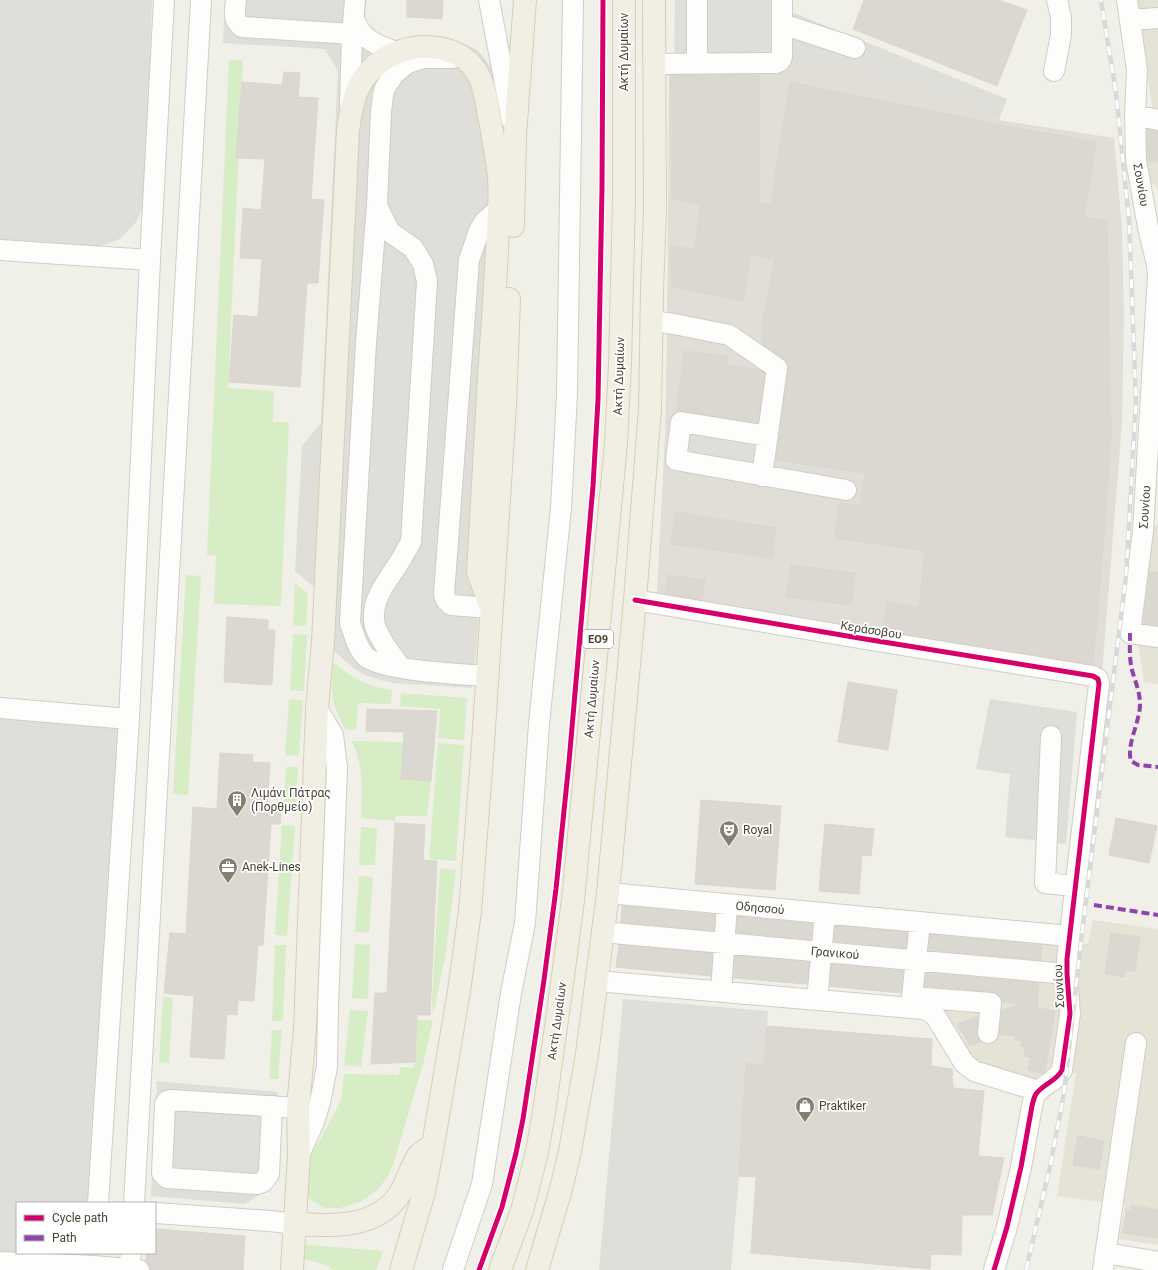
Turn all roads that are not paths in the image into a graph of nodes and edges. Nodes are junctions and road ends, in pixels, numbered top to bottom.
1 (164, 0) edge
2 (201, 0) edge
3 (236, 0) edge
4 (489, 0) edge
5 (525, 0) edge
6 (573, 0) edge
7 (624, 0) edge
8 (654, 0) edge
9 (697, 0) edge
10 (782, 0) edge
11 (1057, 0) edge
12 (1127, 0) edge
13 (354, 17) edge
14 (1158, 18) edge
15 (1130, 20) junction
16 (782, 24) junction
17 (855, 48) dead end
18 (397, 52) junction
19 (462, 58) junction
20 (654, 64) junction
21 (697, 64) junction
22 (1054, 71) dead end
23 (1135, 115) junction
24 (350, 117) junction
25 (1158, 120) edge
26 (515, 135) junction
27 (1150, 196) edge
28 (377, 205) junction
29 (499, 209) junction
30 (0, 250) edge
31 (150, 260) junction
32 (651, 321) junction
33 (768, 436) junction
34 (762, 476) junction
35 (846, 490) dead end
36 (635, 600) junction
37 (491, 608) junction
38 (350, 623) junction
39 (1158, 637) edge
40 (323, 642) junction
41 (401, 668) junction
42 (487, 676) junction
43 (1099, 684) joint
44 (0, 708) edge
45 (317, 708) junction
46 (129, 719) junction
47 (1051, 736) dead end
48 (1075, 886) junction
49 (608, 894) junction
50 (728, 905) junction
51 (825, 913) junction
52 (920, 922) junction
53 (602, 932) junction
54 (1069, 936) junction
55 (724, 943) junction
56 (822, 952) junction
57 (916, 960) junction
58 (1067, 974) junction
59 (596, 981) junction
60 (721, 992) junction
61 (817, 1000) junction
62 (916, 1003) junction
63 (988, 1033) dead end
64 (1136, 1043) dead end
65 (1036, 1093) junction
66 (272, 1106) junction
67 (298, 1108) junction
68 (433, 1145) junction
69 (299, 1155) junction
70 (98, 1202) edge
71 (134, 1202) edge
72 (156, 1213) edge
73 (295, 1224) junction
74 (94, 1260) edge
75 (0, 1262) edge
76 (1104, 1262) edge
77 (1158, 1262) edge
78 (126, 1266) edge
79 (292, 1270) edge
80 (401, 1270) edge
81 (453, 1270) edge
82 (500, 1270) edge
83 (537, 1270) edge
84 (994, 1270) edge

1 - 31 street
2 - 71 street
3 - 13 street
4 - 26 street
5 - 26 main road
6 - 81 street
7 - 82 main road, Ακτή Δυμαίων / ΕΟ9
8 - 20 main road, ΕΟ9
9 - 21 street
10 - 16 street
11 - 22 street
12 - 15 street, Σουνίου
13 - 18 street
13 - 24 street
14 - 15 street
15 - 23 street, Σουνίου
16 - 17 street
16 - 21 street
18 - 19 main road
18 - 24 main road
19 - 28 street
19 - 29 main road
20 - 21 street
20 - 32 main road, ΕΟ9
23 - 25 street
23 - 27 street, Σουνίου
24 - 40 main road
26 - 37 main road
27 - 39 street, Σουνίου
28 - 38 street
28 - 41 street
29 - 37 main road
29 - 37 street
30 - 31 street
31 - 46 street
32 - 33 street
32 - 36 main road, ΕΟ9
33 - 34 street
33 - 34 street
34 - 35 street
36 - 43 street, Κεράσοβου
36 - 49 main road, ΕΟ9
37 - 42 main road
38 - 40 street
38 - 41 street
40 - 45 main road
41 - 42 street
42 - 68 main road
43 - 48 street, Σουνίου
44 - 46 street
45 - 67 main road
45 - 69 street
46 - 70 street
47 - 48 street
48 - 54 street, Σουνίου
49 - 50 street, Οδησσού
49 - 53 main road, ΕΟ9
50 - 51 street, Οδησσού
50 - 55 street
51 - 52 street, Οδησσού
51 - 56 street
52 - 54 street, Οδησσού
52 - 57 street
53 - 55 street, Γρανικού
53 - 59 main road, ΕΟ9
54 - 58 street, Σουνίου
55 - 56 street, Γρανικού
55 - 60 street
56 - 57 street, Γρανικού
56 - 61 street
57 - 58 street, Γρανικού
57 - 62 street
58 - 65 street, Σουνίου
59 - 60 street
59 - 83 main road, ΕΟ9
60 - 61 street
61 - 62 street
62 - 63 street
62 - 65 street
64 - 76 street
65 - 84 street
66 - 66 street
66 - 67 street
67 - 69 main road
68 - 73 main road
68 - 80 main road
69 - 73 main road
72 - 73 street
73 - 79 main road
74 - 75 street
74 - 78 street
76 - 77 street

